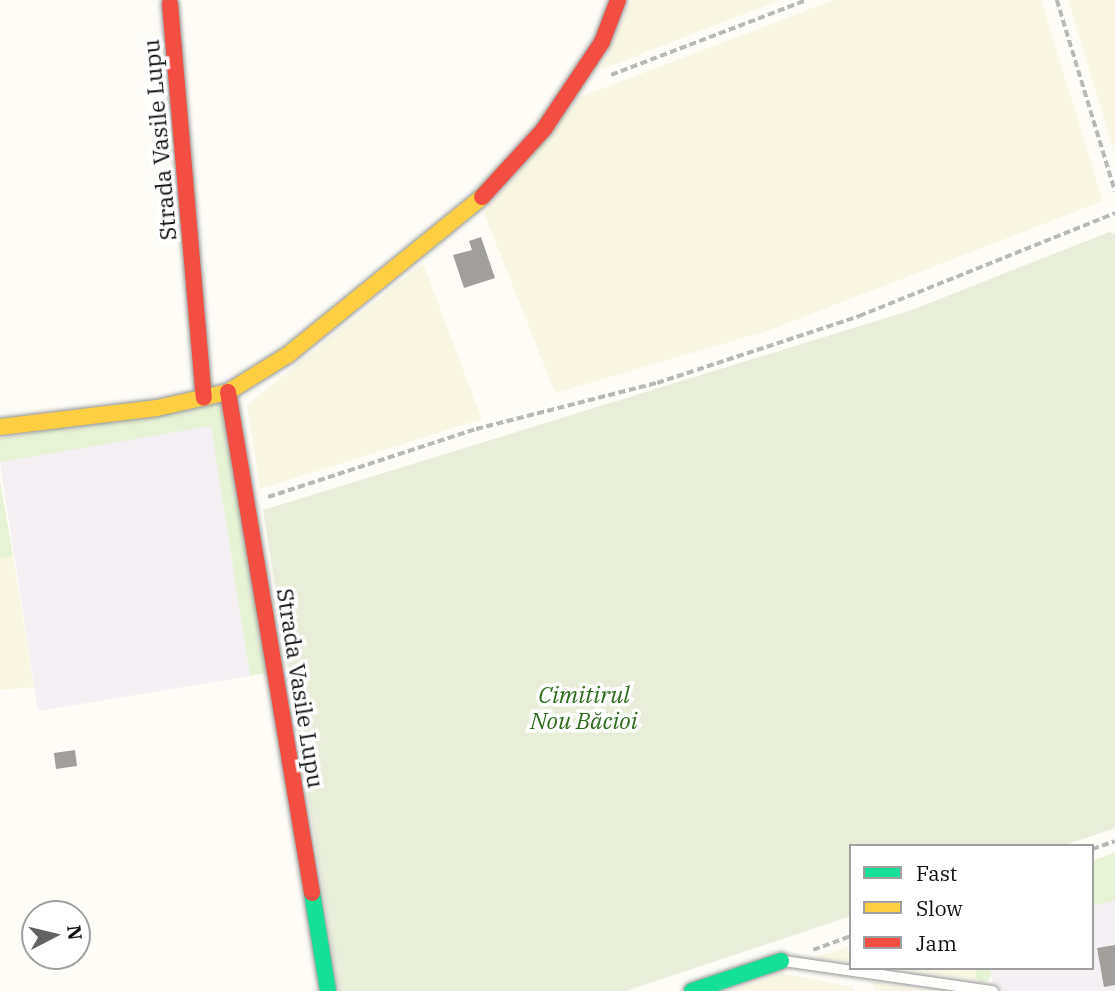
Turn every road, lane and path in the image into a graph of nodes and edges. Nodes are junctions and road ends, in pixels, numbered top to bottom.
1 (618, 0) edge
2 (806, 0) edge
3 (1056, 0) edge
4 (170, 4) dead end
5 (607, 76) dead end
6 (1115, 191) edge
7 (1115, 213) edge
8 (228, 392) junction
9 (204, 398) junction
10 (0, 427) edge
11 (249, 503) junction
12 (1115, 841) edge
13 (1094, 848) edge
14 (781, 961) joint
15 (328, 991) edge
16 (692, 991) edge
17 (993, 991) edge

1 - 8 street
2 - 5 path
3 - 6 path
4 - 9 street, Strada Vasile Lupu
7 - 11 path
8 - 9 street
8 - 11 street, Strada Vasile Lupu
9 - 10 street
11 - 15 street, Strada Vasile Lupu
12 - 13 path
14 - 16 street
14 - 17 lane

